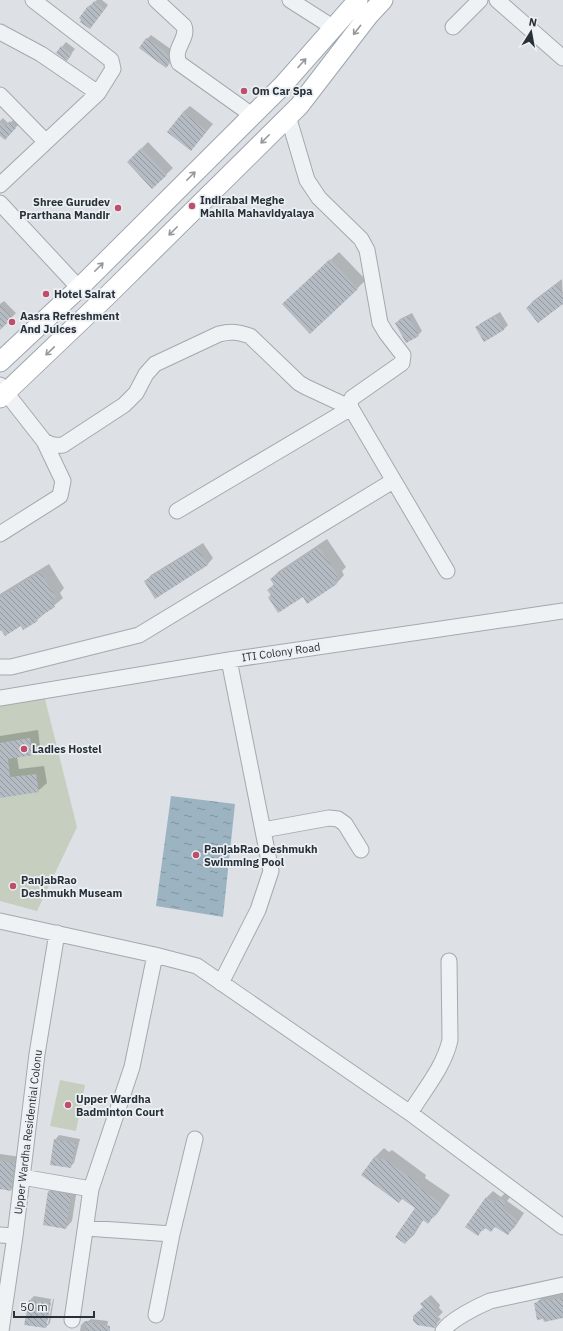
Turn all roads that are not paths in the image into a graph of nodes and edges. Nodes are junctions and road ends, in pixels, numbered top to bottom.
1 (33, 0) edge
2 (156, 0) edge
3 (290, 0) edge
4 (358, 0) edge
5 (383, 0) edge
6 (480, 0) edge
7 (496, 0) edge
8 (453, 27) dead end
9 (334, 28) junction
10 (0, 32) edge
11 (563, 58) edge
12 (283, 85) junction
13 (98, 93) junction
14 (0, 95) edge
15 (294, 111) junction
16 (252, 115) junction
17 (46, 142) junction
18 (0, 185) edge
19 (0, 203) edge
20 (79, 288) junction
21 (0, 362) edge
22 (2, 392) edge
23 (351, 408) junction
24 (44, 441) junction
25 (393, 481) junction
26 (177, 511) dead end
27 (0, 534) edge
28 (446, 571) dead end
29 (563, 611) edge
30 (230, 660) junction
31 (0, 667) edge
32 (0, 698) edge
33 (263, 830) junction
34 (361, 850) dead end
35 (0, 921) edge
36 (57, 933) junction
37 (155, 955) junction
38 (449, 961) dead end
39 (221, 983) junction
40 (410, 1113) junction
41 (195, 1139) dead end
42 (22, 1177) junction
43 (91, 1189) junction
44 (563, 1227) edge
45 (86, 1228) junction
46 (172, 1234) junction
47 (0, 1235) edge
48 (15, 1236) junction
49 (563, 1286) edge
50 (156, 1315) dead end
51 (72, 1320) dead end
52 (1, 1331) edge
53 (443, 1331) edge

1 - 13 street
2 - 16 street
3 - 9 street
4 - 9 main road
5 -> 15 main road
6 - 8 street
7 - 11 street
12 -> 9 main road
10 - 13 street
12 - 15 main road
12 - 16 main road
13 - 17 street
14 - 17 street
15 -> 22 main road
15 - 23 street
20 -> 16 main road
17 - 18 street
19 - 20 street
20 - 21 main road
22 - 24 street
23 - 24 street
23 - 25 street
23 - 26 street
24 - 27 street
25 - 28 street
25 - 31 street
29 - 30 street, ITI Colony Road
30 - 32 street, ITI Colony Road
30 - 33 street
33 - 34 street
33 - 39 street
35 - 36 street
36 - 37 street
36 - 42 street, Upper Wardha Residential Colonu
37 - 39 street
37 - 43 street
38 - 40 street
39 - 40 street
40 - 44 street
41 - 46 street
42 - 43 street
42 - 48 street, Upper Wardha Residential Colonu
43 - 45 street
45 - 46 street
45 - 51 street
46 - 50 street
47 - 48 street
48 - 52 street, Upper Wardha Residential Colonu
49 - 53 street

